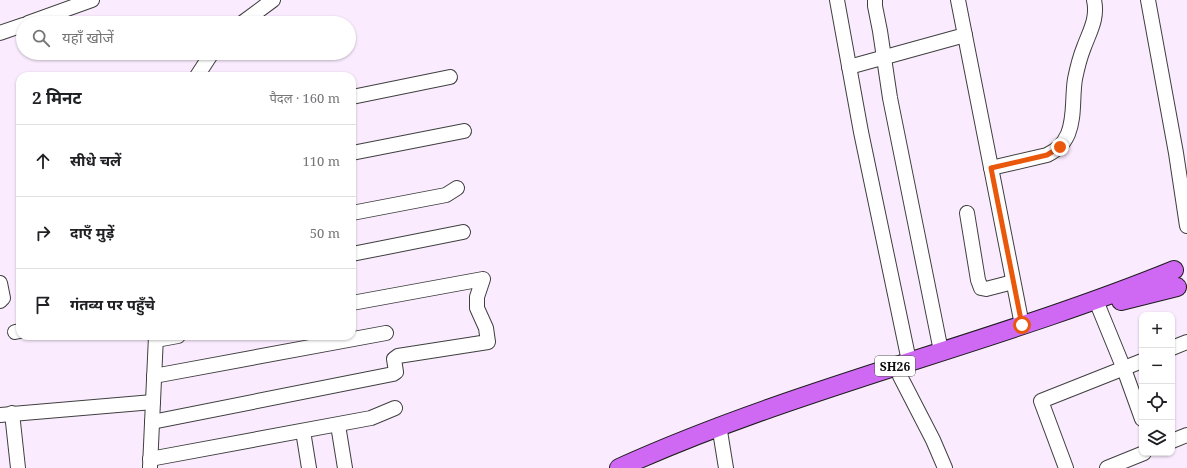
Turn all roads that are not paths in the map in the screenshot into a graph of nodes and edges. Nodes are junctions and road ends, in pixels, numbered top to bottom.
1 (92, 0) edge
2 (273, 0) edge
3 (837, 0) edge
4 (875, 0) edge
5 (958, 0) edge
6 (1094, 0) edge
7 (1148, 0) edge
8 (47, 16) edge
9 (251, 16) edge
10 (16, 27) edge
11 (0, 33) edge
12 (965, 35) junction
13 (884, 56) junction
14 (207, 60) edge
15 (849, 67) junction
16 (200, 72) edge
17 (450, 78) dead end
18 (356, 96) edge
19 (464, 131) dead end
20 (356, 152) edge
21 (991, 168) junction
22 (457, 188) dead end
23 (356, 212) edge
24 (967, 214) dead end
25 (1187, 226) edge
26 (463, 232) dead end
27 (356, 253) edge
28 (1181, 266) edge
29 (1013, 282) junction
30 (0, 283) edge
31 (1183, 291) edge
32 (0, 301) edge
33 (356, 302) edge
34 (1099, 308) junction
35 (1022, 325) junction
36 (386, 333) dead end
37 (356, 339) edge
38 (156, 340) edge
39 (348, 340) edge
40 (1187, 342) edge
41 (1175, 347) edge
42 (941, 351) junction
43 (1139, 362) edge
44 (905, 369) junction
45 (1124, 369) junction
46 (154, 376) junction
47 (153, 402) junction
48 (395, 408) dead end
49 (1139, 411) edge
50 (6, 414) edge
51 (152, 422) junction
52 (338, 424) junction
53 (720, 430) junction
54 (303, 431) junction
55 (1187, 435) edge
56 (1175, 440) edge
57 (1139, 455) edge
58 (150, 464) edge
59 (18, 468) edge
60 (310, 468) edge
61 (345, 468) edge
62 (618, 468) edge
63 (642, 468) edge
64 (726, 468) edge
65 (945, 468) edge
66 (1066, 468) edge
67 (1107, 468) edge

1 - 8 street
2 - 9 street
3 - 15 street
4 - 13 street
5 - 12 street
6 - 21 street
7 - 25 street
10 - 11 street
12 - 13 street
12 - 21 street
13 - 15 street
13 - 42 street
14 - 16 street
15 - 44 street
17 - 18 street
19 - 20 street
21 - 29 street
22 - 23 street
24 - 29 street
26 - 27 street
28 - 31 main road, SH26
28 - 35 main road, SH26
29 - 35 street
30 - 32 street
31 - 34 main road, SH26
33 - 51 street
34 - 44 main road, SH26
34 - 45 street
35 - 42 main road, SH26
36 - 37 street
38 - 46 street
39 - 46 street
40 - 41 street
42 - 44 main road, SH26
43 - 45 street
44 - 53 main road, SH26
44 - 65 street
45 - 49 street
45 - 66 street
46 - 47 street
47 - 50 street
47 - 51 street
48 - 52 street
50 - 59 street
51 - 58 street
52 - 54 street
52 - 61 street
53 - 62 main road, SH26
53 - 63 main road, SH26
53 - 64 street
54 - 58 street
54 - 60 street
55 - 56 street
57 - 67 street

